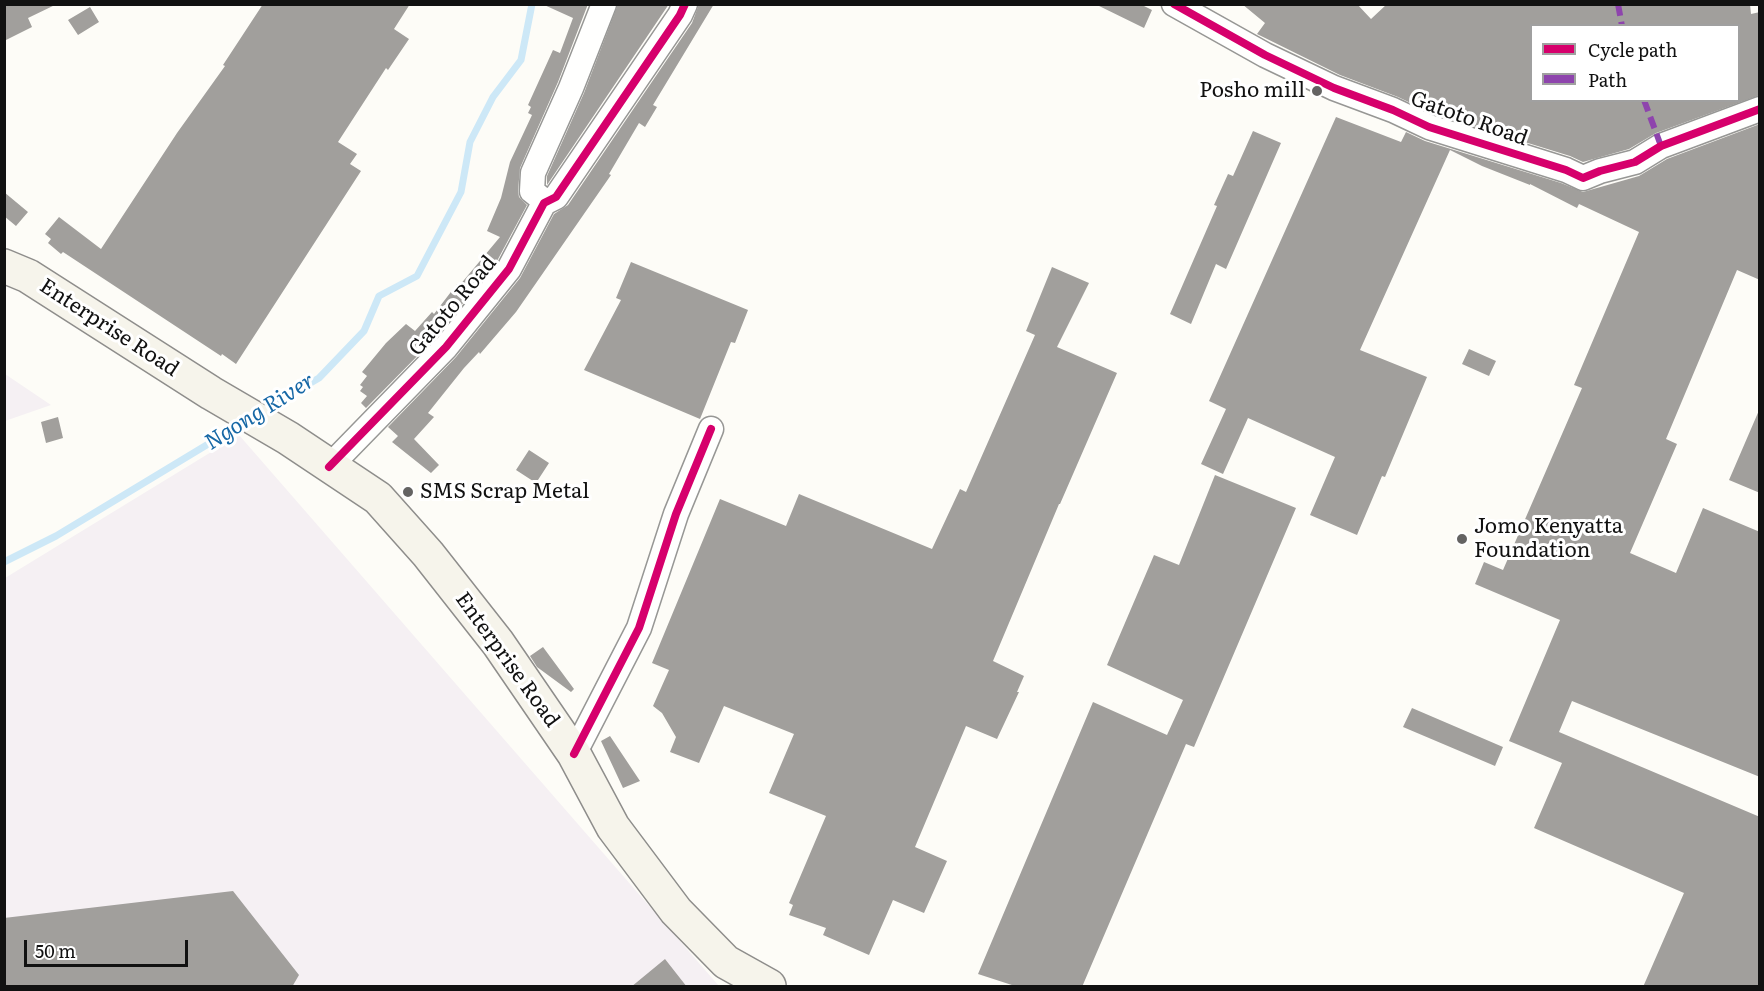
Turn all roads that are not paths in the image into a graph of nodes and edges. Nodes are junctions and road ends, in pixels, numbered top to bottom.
1 (604, 4) edge
2 (685, 4) edge
3 (1174, 4) edge
4 (1760, 109) edge
5 (544, 203) junction
6 (4, 266) edge
7 (711, 429) dead end
8 (329, 467) junction
9 (574, 754) junction
10 (769, 987) edge

1 - 5 street
2 - 5 street, Gatoto Road
3 - 4 street, Gatoto Road
5 - 8 street, Gatoto Road
6 - 8 main road, Enterprise Road
7 - 9 street
8 - 9 main road, Enterprise Road
9 - 10 main road, Enterprise Road

